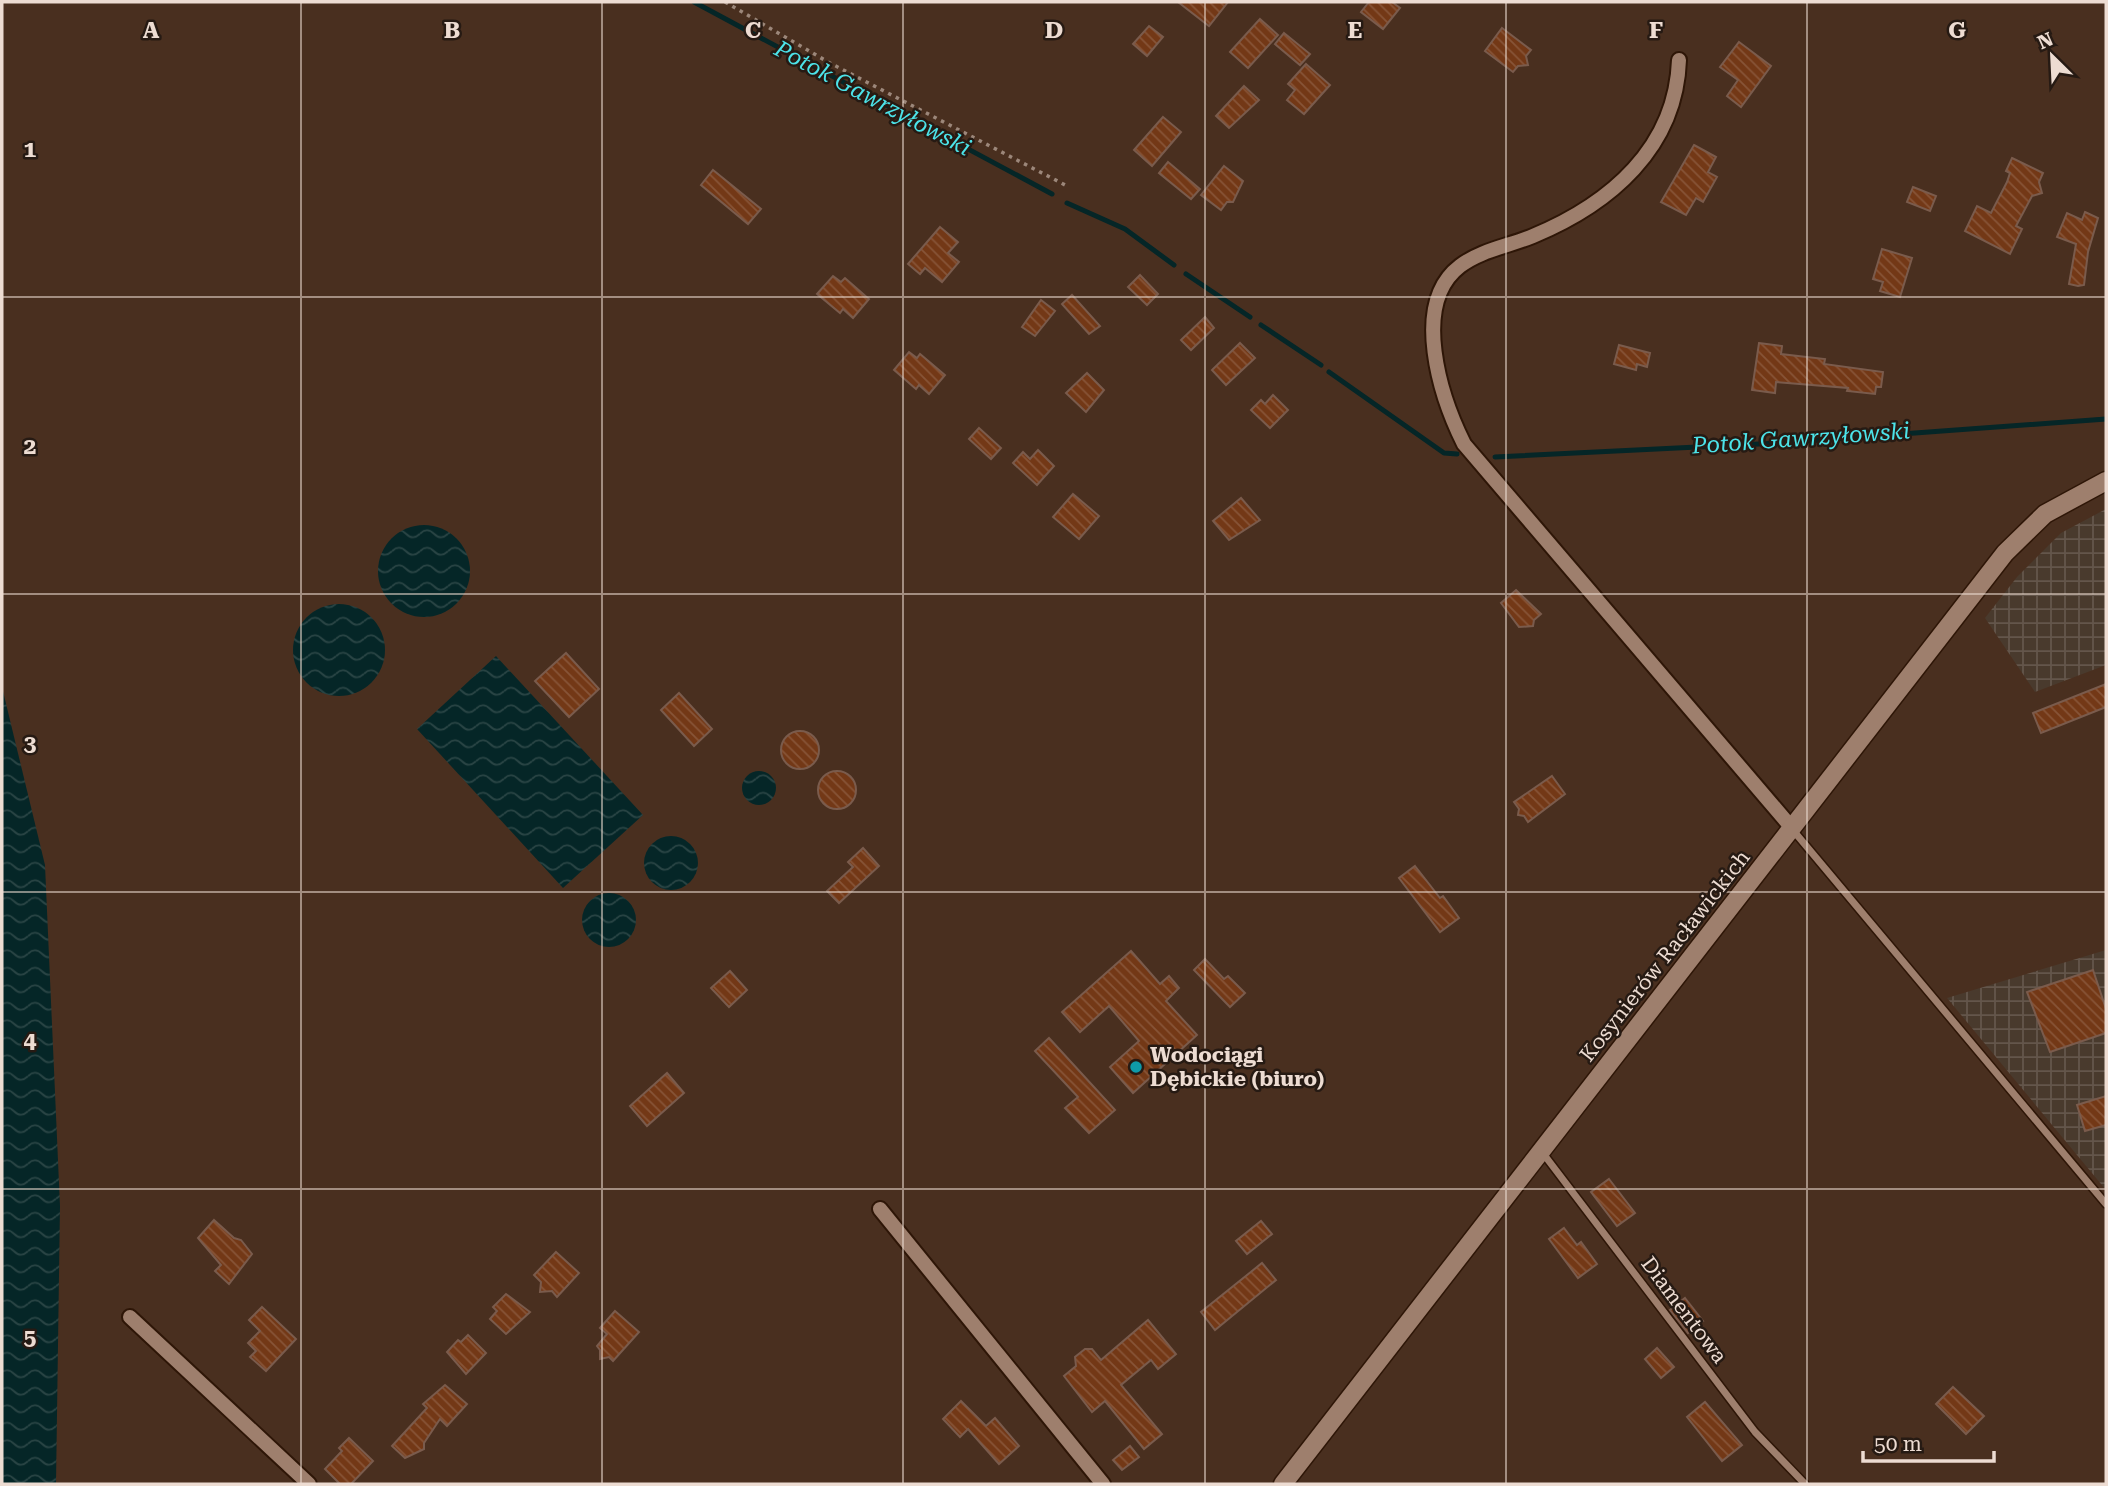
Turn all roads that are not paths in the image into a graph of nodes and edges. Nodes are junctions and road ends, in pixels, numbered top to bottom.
1 (1679, 60) dead end
2 (2106, 481) edge
3 (1792, 828) junction
4 (1542, 1151) junction
5 (2106, 1204) edge
6 (880, 1209) dead end
7 (130, 1317) dead end
8 (309, 1484) edge
9 (1103, 1484) edge
10 (1283, 1484) edge
11 (1805, 1484) edge

1 - 3 street
2 - 3 street, Kosynierów Racławickich
3 - 4 street, Kosynierów Racławickich
3 - 5 lane
4 - 10 street, Kosynierów Racławickich
4 - 11 lane, Diamentowa
6 - 9 street
7 - 8 street

